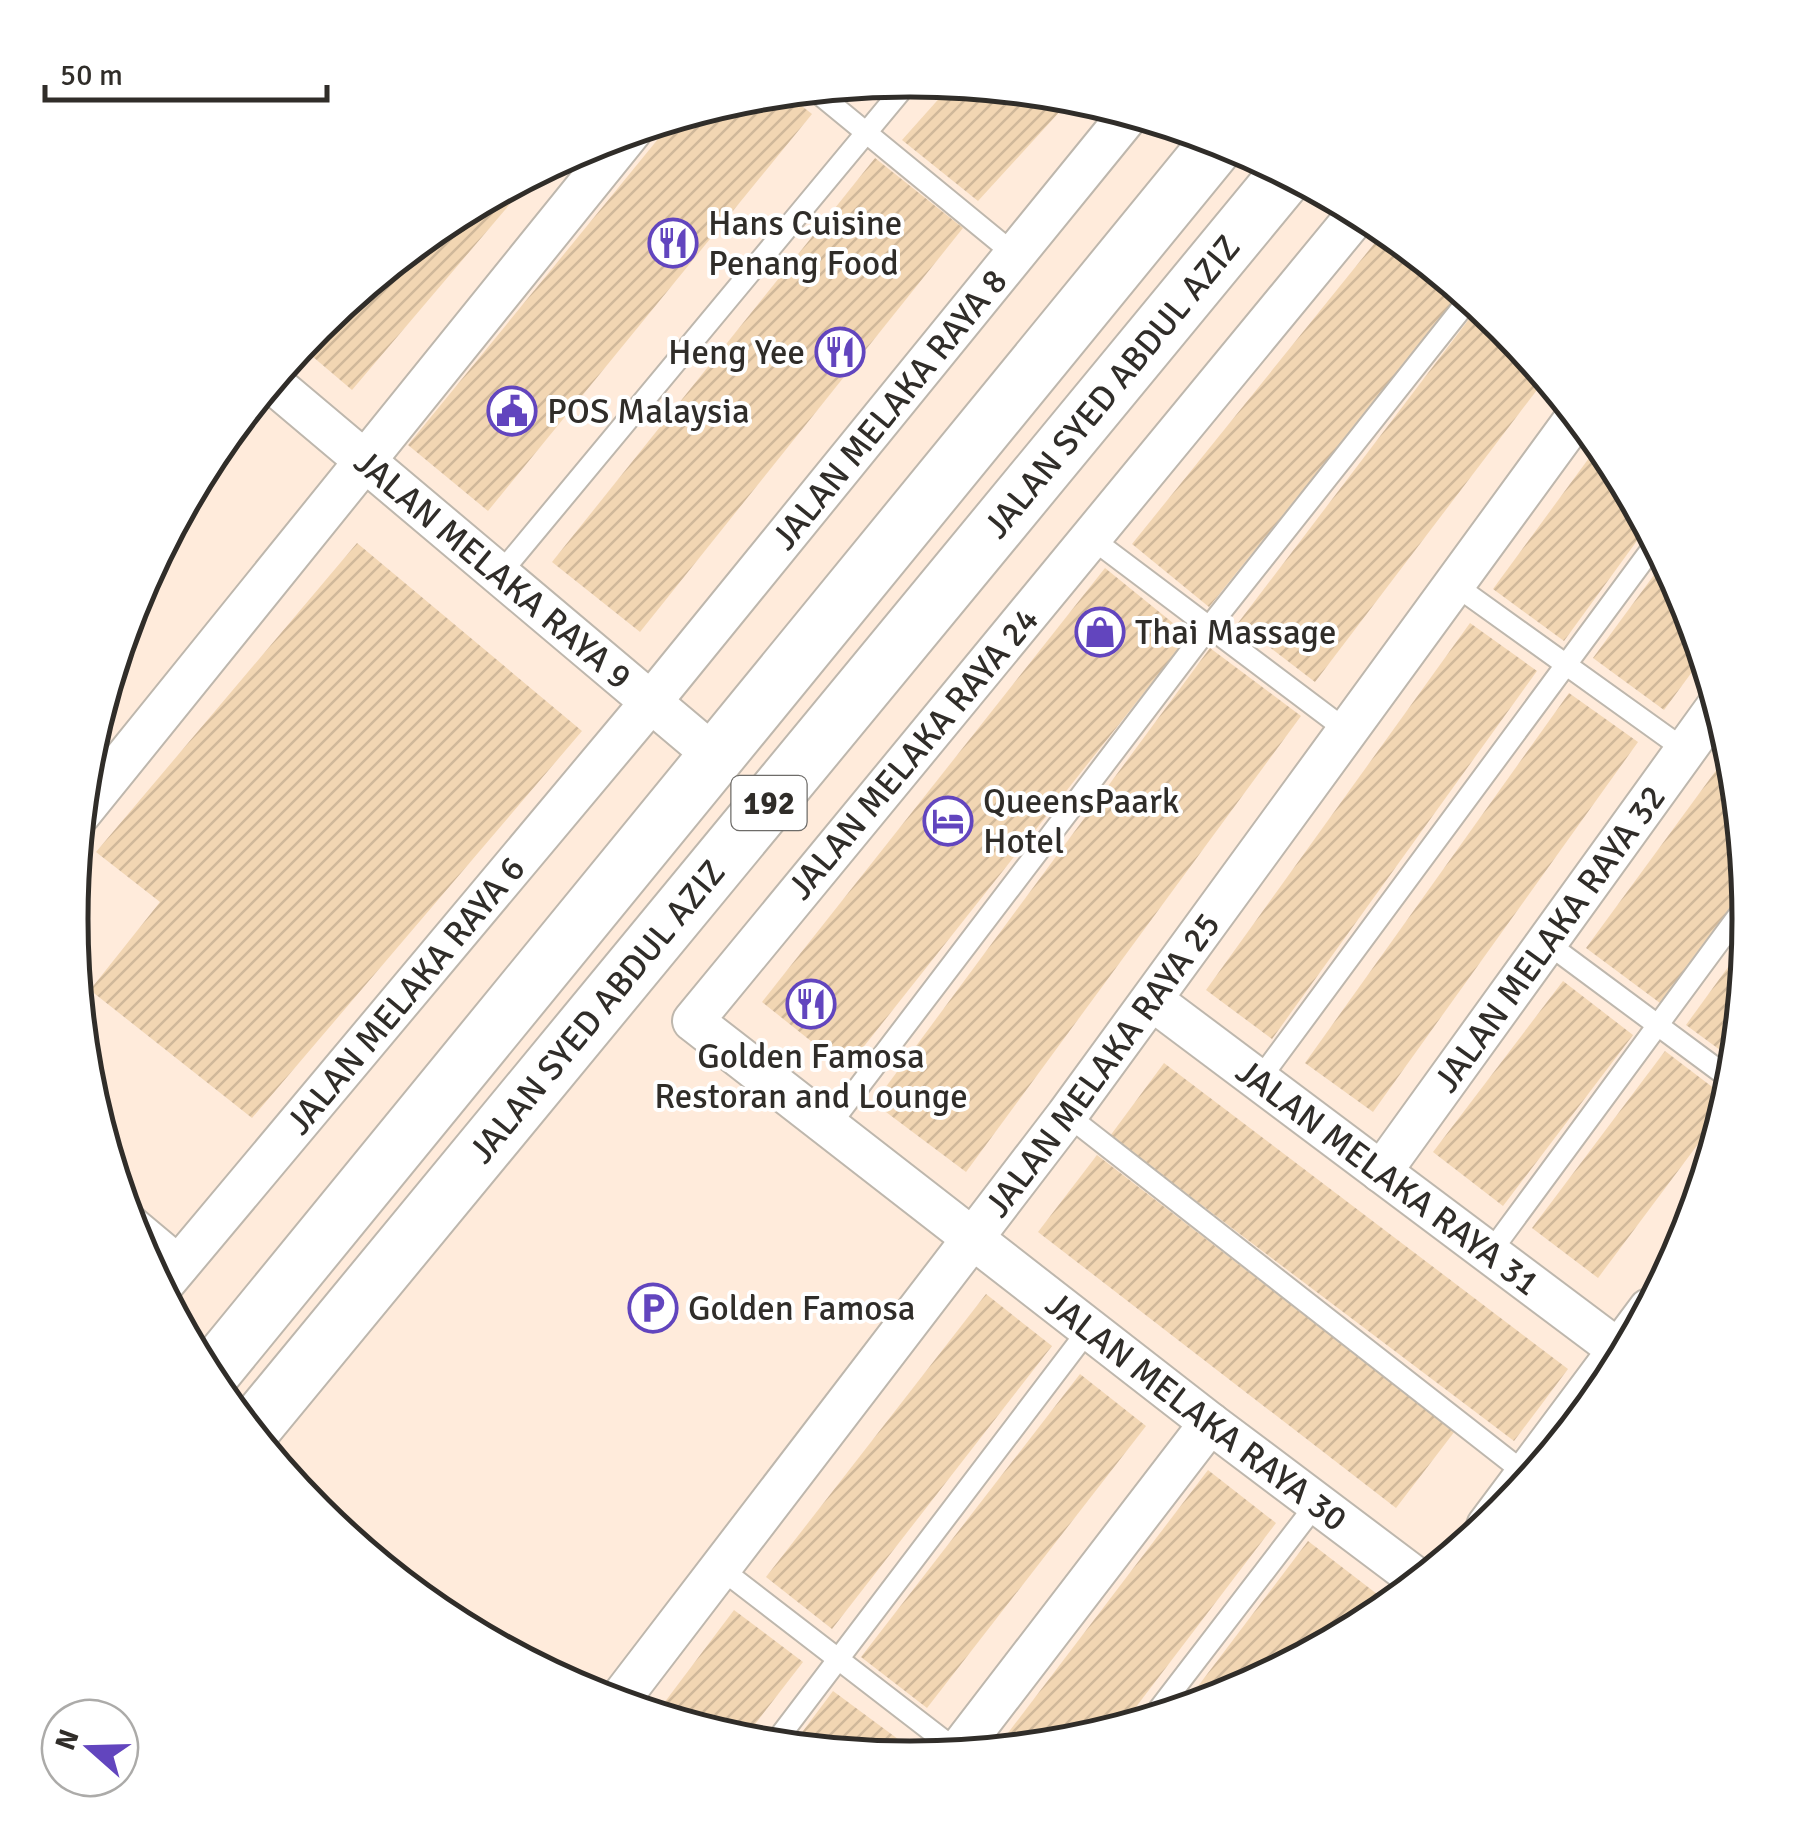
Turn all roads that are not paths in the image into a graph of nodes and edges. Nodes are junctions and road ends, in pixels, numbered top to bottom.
1 (895, 98) edge
2 (829, 102) edge
3 (1120, 125) edge
4 (867, 132) junction
5 (613, 153) edge
6 (1208, 154) edge
7 (1278, 185) edge
8 (1348, 225) edge
9 (1014, 254) junction
10 (1461, 310) edge
11 (280, 390) edge
12 (1569, 429) edge
13 (364, 462) junction
14 (1091, 538) junction
15 (1647, 554) edge
16 (498, 574) junction
17 (1455, 585) junction
18 (1209, 627) junction
19 (1566, 662) junction
20 (650, 703) junction
21 (1706, 720) edge
22 (1346, 730) junction
23 (1684, 750) junction
24 (715, 756) junction
25 (98, 792) edge
26 (1732, 926) edge
27 (1547, 943) junction
28 (1152, 1000) junction
29 (1658, 1024) junction
30 (1717, 1069) edge
31 (1259, 1080) junction
32 (1067, 1116) junction
33 (828, 1126) junction
34 (1381, 1172) junction
35 (973, 1239) junction
36 (1489, 1254) junction
37 (169, 1277) edge
38 (1089, 1329) junction
39 (1612, 1345) edge
40 (219, 1365) edge
41 (259, 1421) edge
42 (1210, 1423) junction
43 (1520, 1469) edge
44 (1317, 1503) junction
45 (720, 1568) junction
46 (1408, 1572) edge
47 (837, 1660) junction
48 (628, 1691) edge
49 (1166, 1699) edge
50 (784, 1731) edge
51 (969, 1738) edge
52 (941, 1740) edge

1 - 4 lane
2 - 4 lane
3 - 9 street, JALAN MELAKA RAYA 8
4 - 9 lane
4 - 16 lane
5 - 13 street
6 - 24 main road, JALAN SYED ABDUL AZIZ / 192
7 - 41 main road, JALAN SYED ABDUL AZIZ / 192
8 - 14 street, JALAN MELAKA RAYA 24
9 - 20 street, JALAN MELAKA RAYA 8
10 - 18 lane
11 - 13 street, JALAN MELAKA RAYA 9
12 - 17 street, JALAN MELAKA RAYA 25
13 - 16 street, JALAN MELAKA RAYA 9
13 - 25 street
14 - 18 lane
14 - 33 street, JALAN MELAKA RAYA 24
15 - 19 lane
16 - 20 street, JALAN MELAKA RAYA 9
17 - 19 lane
17 - 22 street, JALAN MELAKA RAYA 25
18 - 22 lane
18 - 33 lane
19 - 23 lane
19 - 31 lane
20 - 24 street, JALAN MELAKA RAYA 9
20 - 37 street, JALAN MELAKA RAYA 6
21 - 23 street, JALAN MELAKA RAYA 32
22 - 28 street, JALAN MELAKA RAYA 25
23 - 27 street, JALAN MELAKA RAYA 32
24 - 40 main road, JALAN SYED ABDUL AZIZ / 192
26 - 29 lane
27 - 29 lane
27 - 34 street, JALAN MELAKA RAYA 32
28 - 31 street, JALAN MELAKA RAYA 31
28 - 32 street, JALAN MELAKA RAYA 25
29 - 30 lane
29 - 36 lane
31 - 34 street, JALAN MELAKA RAYA 31
32 - 35 street, JALAN MELAKA RAYA 25
32 - 43 lane
33 - 35 street, JALAN MELAKA RAYA 24
34 - 36 street, JALAN MELAKA RAYA 31
35 - 38 street, JALAN MELAKA RAYA 30
35 - 45 street, JALAN MELAKA RAYA 25
36 - 39 street, JALAN MELAKA RAYA 31
38 - 42 street, JALAN MELAKA RAYA 30
38 - 47 lane
42 - 44 street, JALAN MELAKA RAYA 30
42 - 51 street
44 - 46 street, JALAN MELAKA RAYA 30
44 - 49 lane
45 - 47 lane
45 - 48 street, JALAN MELAKA RAYA 25
47 - 50 lane
47 - 52 lane

